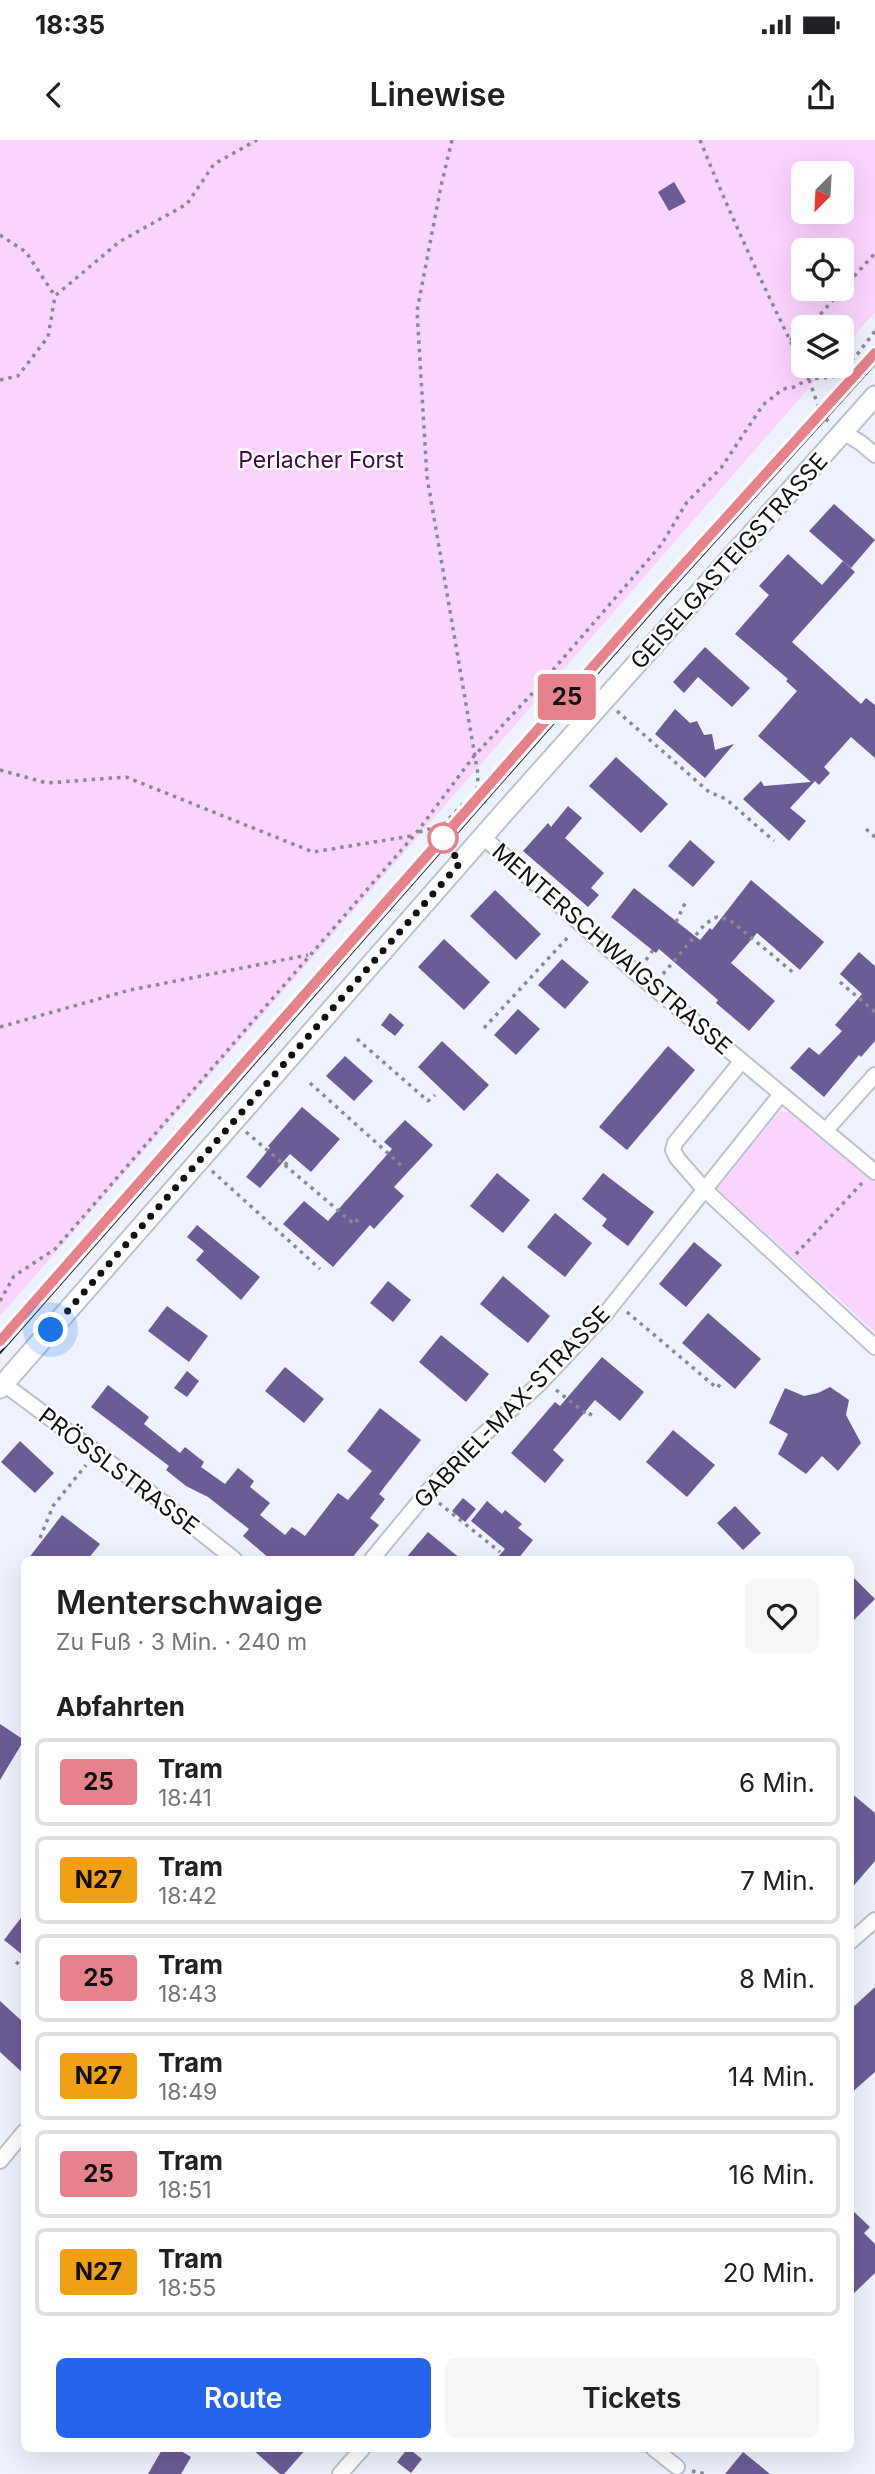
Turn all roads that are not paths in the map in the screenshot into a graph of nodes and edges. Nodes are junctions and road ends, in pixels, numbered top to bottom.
1 (875, 396) edge
2 (843, 432) junction
3 (875, 455) edge
4 (483, 837) junction
5 (741, 1062) junction
6 (875, 1075) edge
7 (781, 1094) junction
8 (826, 1130) junction
9 (874, 1171) edge
10 (704, 1189) junction
11 (875, 1347) edge
12 (2, 1386) edge
13 (230, 1556) edge
14 (374, 1556) edge
15 (875, 1920) edge
16 (854, 1938) edge
17 (21, 2136) edge
18 (0, 2161) edge
19 (359, 2452) edge
20 (658, 2452) edge
21 (677, 2467) dead end
22 (340, 2474) edge

1 - 2 main road, GEISELGASTEIGSTRASSE
2 - 3 street
2 - 4 main road, GEISELGASTEIGSTRASSE
4 - 5 street, MENTERSCHWAIGSTRASSE
4 - 12 main road, GEISELGASTEIGSTRASSE
5 - 7 street, MENTERSCHWAIGSTRASSE
5 - 10 street
6 - 8 street
7 - 8 street, MENTERSCHWAIGSTRASSE
7 - 10 street, GABRIEL-MAX-STRASSE
8 - 9 street, MENTERSCHWAIGSTRASSE
10 - 11 street
10 - 14 street, GABRIEL-MAX-STRASSE
12 - 13 street, PRÖSSLSTRASSE
15 - 16 street
17 - 18 street
19 - 22 street
20 - 21 street

